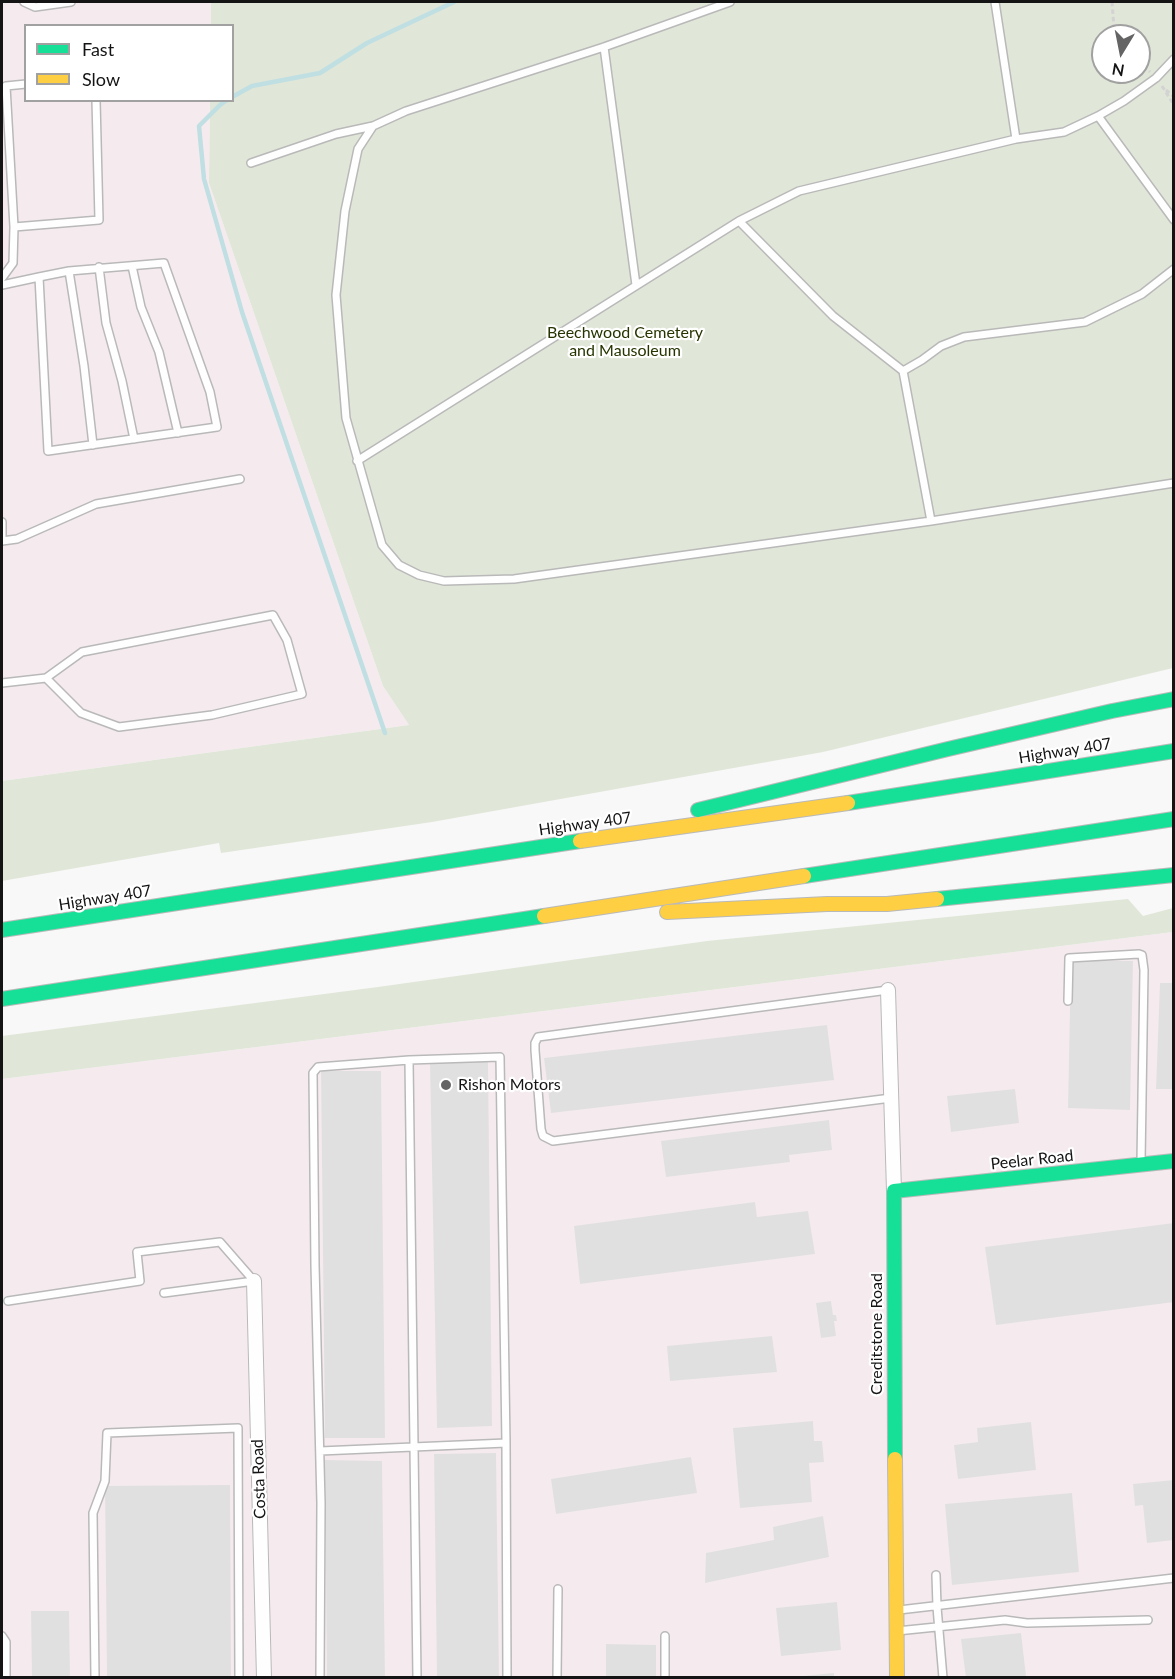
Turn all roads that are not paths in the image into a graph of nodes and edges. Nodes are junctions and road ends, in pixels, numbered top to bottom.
1 (24, 2) edge
2 (71, 2) edge
3 (730, 2) edge
4 (995, 2) edge
5 (604, 47) junction
6 (1173, 59) edge
7 (24, 84) edge
8 (96, 102) edge
9 (1098, 116) junction
10 (373, 126) junction
11 (1016, 139) junction
12 (251, 163) dead end
13 (1173, 220) edge
14 (739, 221) junction
15 (14, 227) junction
16 (132, 266) junction
17 (99, 267) junction
18 (1173, 269) edge
19 (69, 271) junction
20 (39, 277) junction
21 (2, 278) edge
22 (2, 285) edge
23 (636, 285) junction
24 (903, 371) junction
25 (178, 433) junction
26 (134, 439) junction
27 (93, 445) junction
28 (357, 461) junction
29 (240, 479) dead end
30 (1173, 483) edge
31 (931, 521) junction
32 (2, 522) edge
33 (2, 541) edge
34 (46, 678) junction
35 (2, 683) edge
36 (1173, 699) edge
37 (1173, 751) edge
38 (1173, 819) edge
39 (577, 841) junction
40 (1173, 875) edge
41 (529, 919) junction
42 (2, 930) edge
43 (888, 990) joint
44 (2, 999) edge
45 (1068, 1001) dead end
46 (409, 1060) junction
47 (891, 1098) junction
48 (1173, 1161) edge
49 (1141, 1165) junction
50 (894, 1191) junction
51 (254, 1281) junction
52 (164, 1293) dead end
53 (8, 1300) dead end
54 (506, 1443) junction
55 (414, 1449) junction
56 (320, 1451) junction
57 (936, 1575) dead end
58 (1173, 1578) edge
59 (558, 1589) dead end
60 (937, 1607) junction
61 (897, 1610) junction
62 (1148, 1620) dead end
63 (938, 1627) junction
64 (897, 1631) junction
65 (2, 1636) edge
66 (665, 1636) dead end
67 (6, 1677) edge
68 (95, 1677) edge
69 (239, 1677) edge
70 (264, 1677) edge
71 (320, 1677) edge
72 (417, 1677) edge
73 (507, 1677) edge
74 (557, 1677) edge
75 (665, 1677) edge
76 (897, 1677) edge
77 (943, 1677) edge

1 - 2 lane
3 - 5 lane
4 - 11 lane
5 - 10 lane
5 - 23 lane
6 - 9 lane
7 - 15 lane
8 - 15 lane
9 - 11 lane
9 - 13 lane
10 - 12 lane
10 - 28 lane
11 - 14 lane
14 - 23 lane
14 - 24 lane
15 - 21 lane
16 - 17 lane
16 - 25 lane
16 - 25 lane
17 - 19 lane
17 - 26 lane
18 - 24 lane
19 - 20 lane
19 - 27 lane
20 - 22 lane
20 - 27 lane
23 - 28 lane
24 - 31 lane
25 - 26 lane
26 - 27 lane
28 - 31 lane
29 - 33 lane
30 - 31 lane
32 - 33 lane
34 - 34 lane
34 - 35 lane
36 - 39 main road
37 - 39 main road, Highway 407
38 - 41 main road
39 - 42 main road, Highway 407
40 - 41 main road
41 - 44 main road
43 - 47 street, Creditstone Road
43 - 47 lane
45 - 49 lane
46 - 54 lane
46 - 55 lane
46 - 56 lane
47 - 50 street, Creditstone Road
48 - 49 main road, Peelar Road
49 - 50 main road, Peelar Road
50 - 61 main road, Creditstone Road
51 - 52 lane
51 - 53 lane
51 - 70 street, Costa Road
54 - 55 lane
54 - 73 lane
55 - 56 lane
55 - 72 lane
56 - 71 lane
57 - 60 lane
58 - 60 lane
59 - 74 lane
60 - 61 lane
60 - 63 lane
61 - 64 main road, Creditstone Road
62 - 63 lane
63 - 64 lane
63 - 77 lane
64 - 76 main road, Creditstone Road
65 - 67 lane
66 - 75 lane
68 - 69 lane

